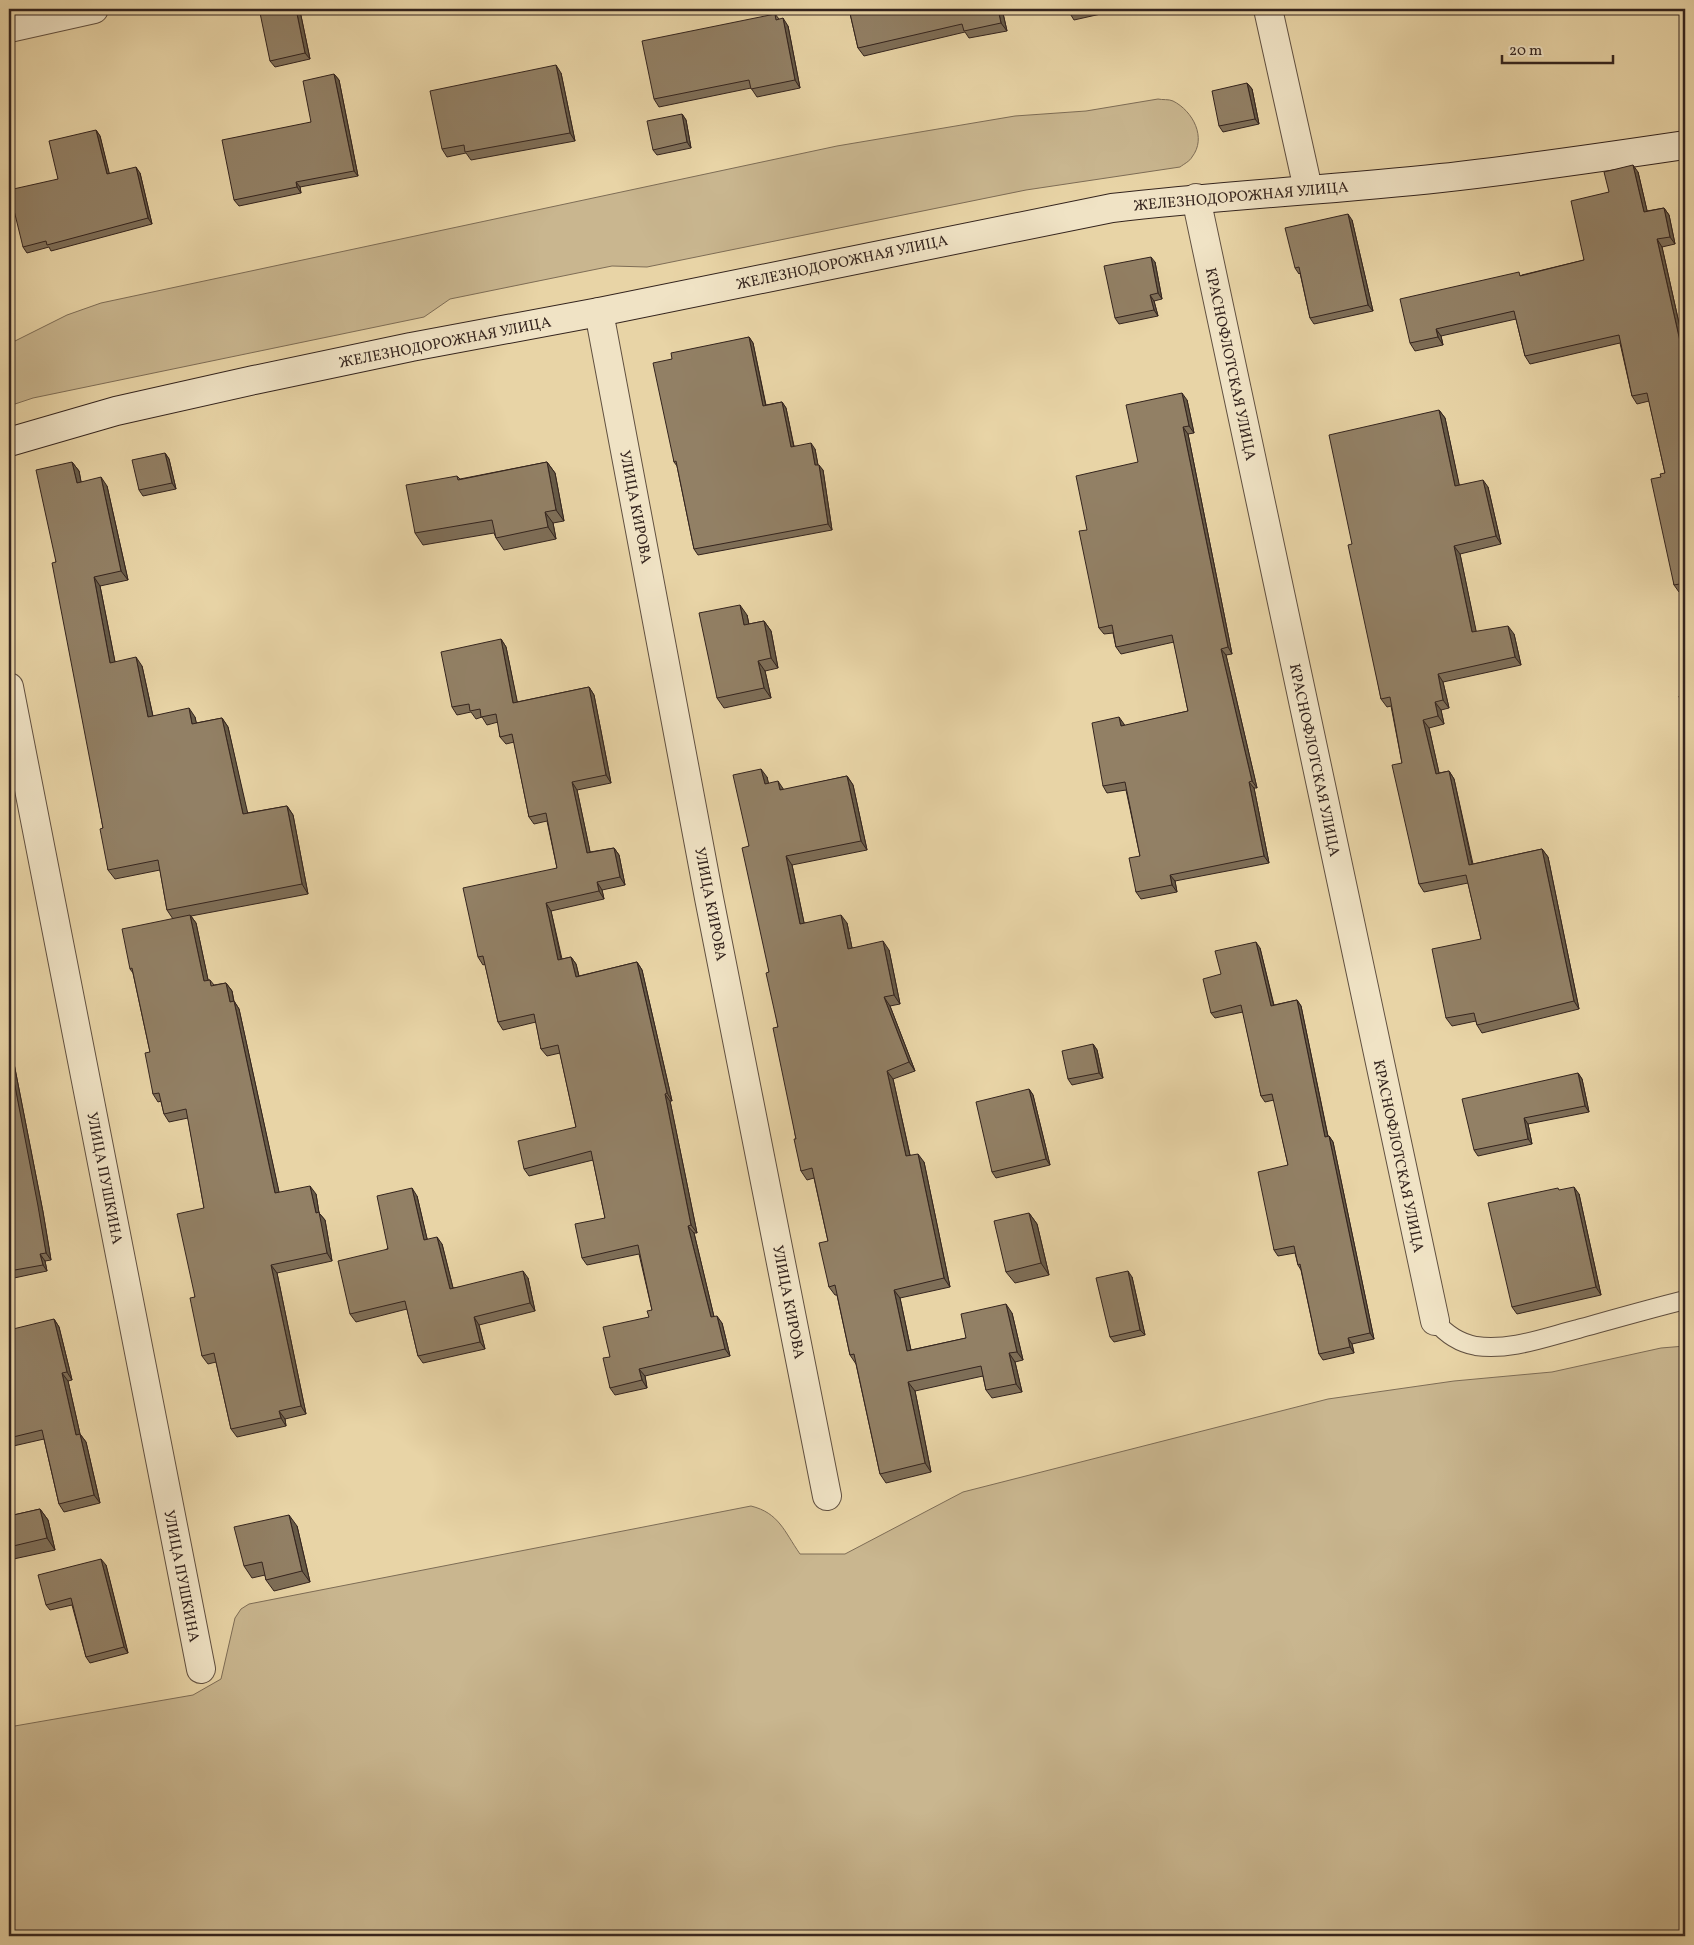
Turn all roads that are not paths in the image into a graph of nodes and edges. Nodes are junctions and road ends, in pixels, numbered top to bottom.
1 (94, 9) edge
2 (1268, 9) edge
3 (9, 28) edge
4 (1685, 145) edge
5 (1308, 189) junction
6 (1196, 198) junction
7 (599, 312) junction
8 (9, 442) edge
9 (9, 687) edge
10 (1685, 1300) edge
11 (1435, 1322) joint
12 (827, 1496) dead end
13 (201, 1669) dead end

1 - 3 street
2 - 5 street
4 - 5 street, ЖЕЛЕЗНОДОРОЖНАЯ УЛИЦА
5 - 6 street, ЖЕЛЕЗНОДОРОЖНАЯ УЛИЦА
6 - 7 street, ЖЕЛЕЗНОДОРОЖНАЯ УЛИЦА
6 - 11 street, КРАСНОФЛОТСКАЯ УЛИЦА
7 - 8 street, ЖЕЛЕЗНОДОРОЖНАЯ УЛИЦА
7 - 12 street, УЛИЦА КИРОВА
9 - 13 street, УЛИЦА ПУШКИНА
10 - 11 lane

